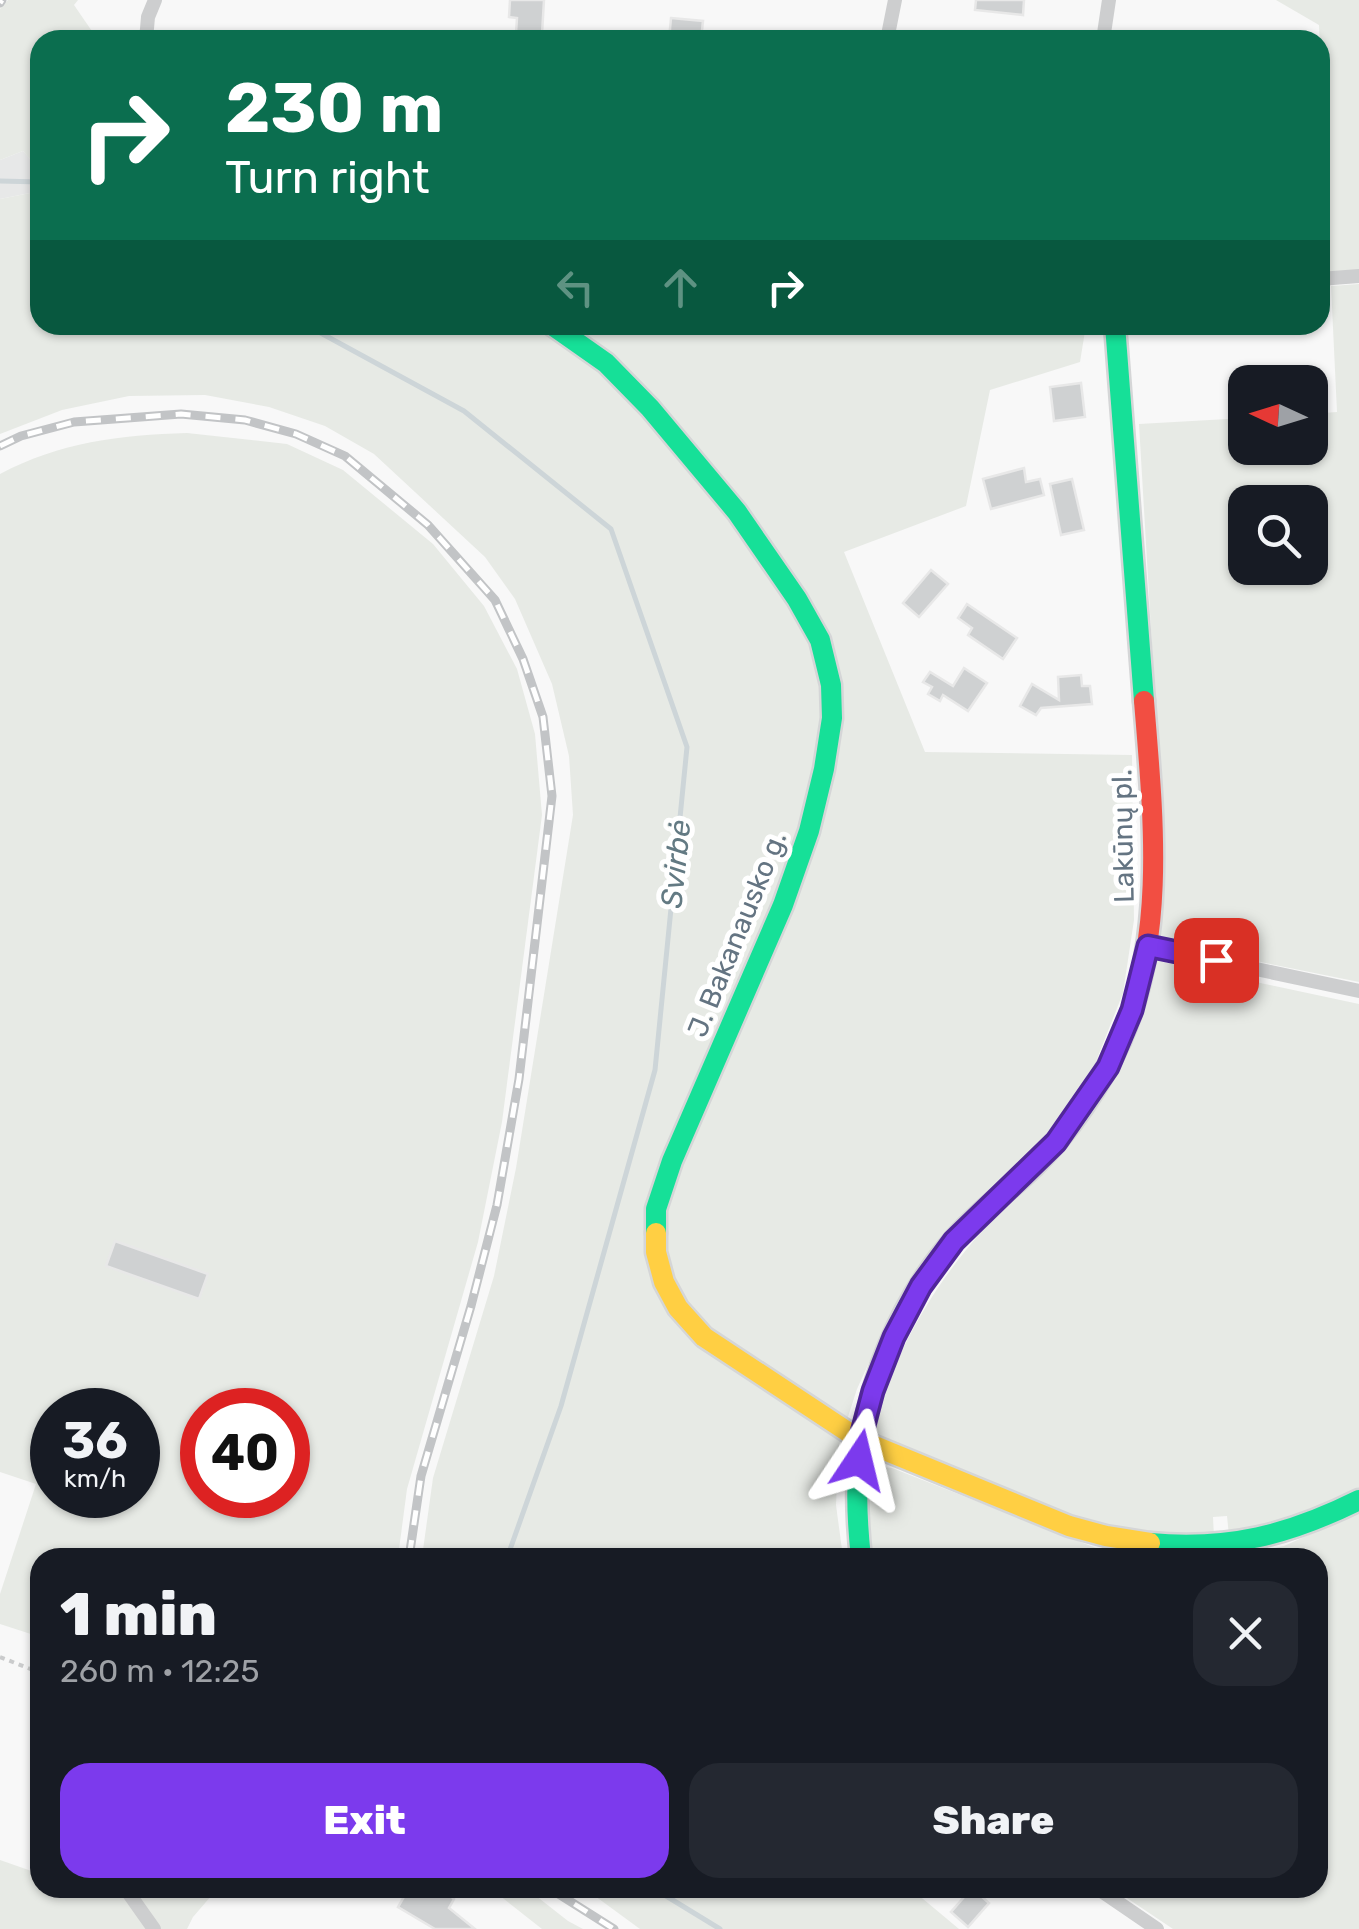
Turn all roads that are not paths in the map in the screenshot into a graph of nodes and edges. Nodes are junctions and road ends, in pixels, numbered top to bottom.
1 (155, 0) edge
2 (894, 0) edge
3 (1109, 0) edge
4 (147, 30) edge
5 (888, 30) edge
6 (1104, 30) edge
7 (1359, 276) edge
8 (1330, 278) edge
9 (566, 335) edge
10 (1116, 335) edge
11 (1148, 946) junction
12 (1359, 992) edge
13 (860, 1440) junction
14 (1359, 1500) edge
15 (860, 1548) edge
16 (132, 1898) edge
17 (1111, 1898) edge
18 (154, 1929) edge
19 (1157, 1929) edge

1 - 4 street
2 - 5 street
3 - 6 street
7 - 8 street
9 - 13 street, J. Bakanausko g.
10 - 11 street, Lakūnų pl.
11 - 12 street
11 - 13 street, Lakūnų pl.
13 - 14 street, J. Bakanausko g.
13 - 15 street, Lakūnų pl.
16 - 18 street
17 - 19 street

